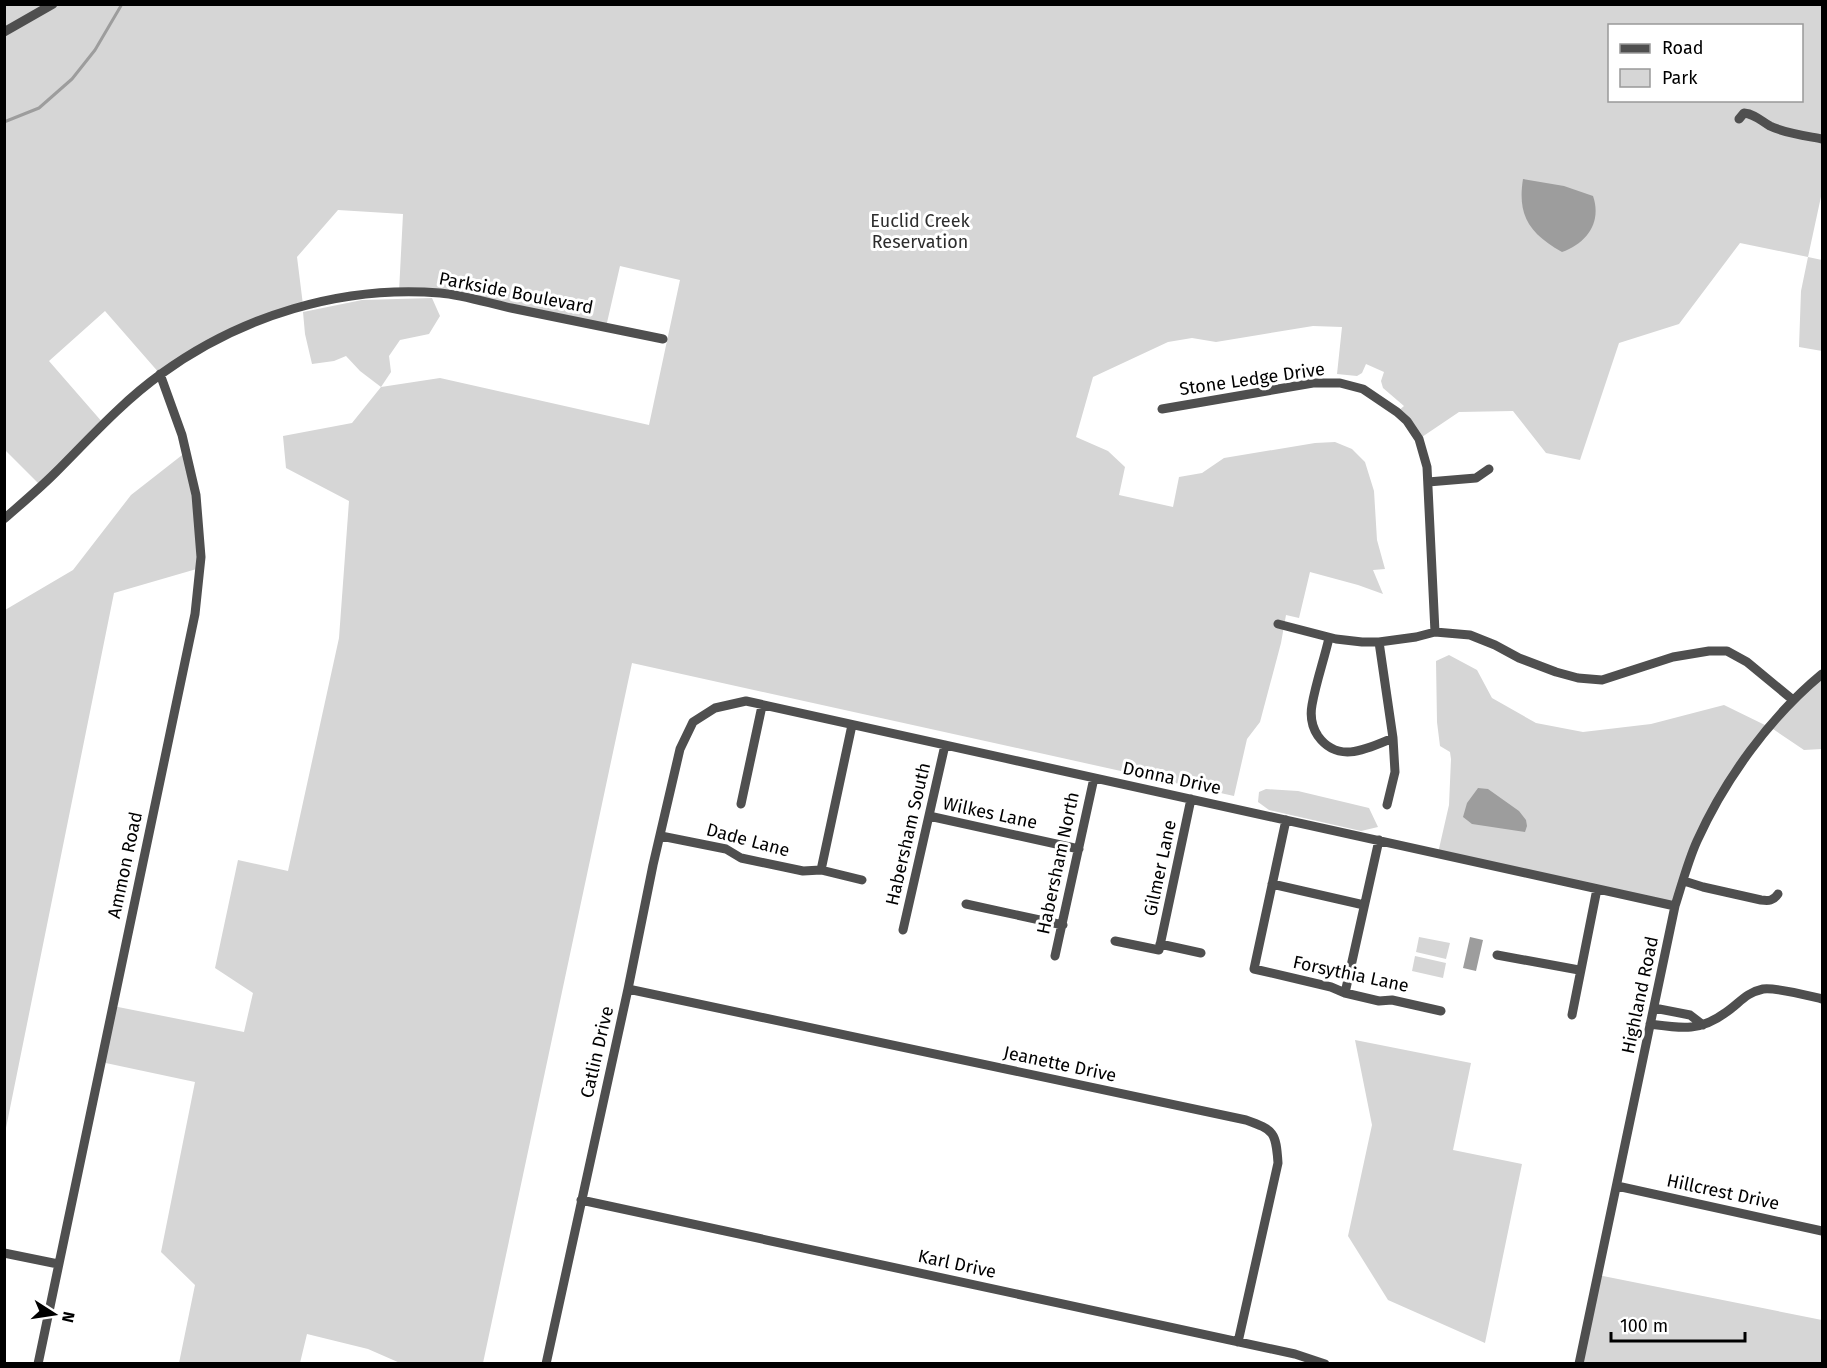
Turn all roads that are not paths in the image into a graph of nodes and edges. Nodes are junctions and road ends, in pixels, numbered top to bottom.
1 (52, 4) edge
2 (4, 32) edge
3 (1739, 119) dead end
4 (1822, 139) edge
5 (663, 339) dead end
6 (160, 374) junction
7 (1162, 409) dead end
8 (1489, 469) dead end
9 (1428, 482) junction
10 (4, 519) edge
11 (1278, 624) dead end
12 (1435, 632) junction
13 (1329, 638) junction
14 (1379, 642) junction
15 (1822, 674) edge
16 (1793, 700) junction
17 (762, 706) junction
18 (852, 725) junction
19 (1393, 738) junction
20 (945, 745) junction
21 (680, 748) joint
22 (1094, 778) junction
23 (1191, 799) junction
24 (741, 804) dead end
25 (1388, 805) dead end
26 (929, 816) junction
27 (1286, 820) junction
28 (661, 836) junction
29 (1378, 840) junction
30 (1079, 849) junction
31 (821, 870) junction
32 (862, 880) dead end
33 (1684, 881) junction
34 (1272, 884) junction
35 (1597, 889) junction
36 (1778, 894) dead end
37 (966, 904) dead end
38 (1364, 905) junction
39 (1675, 906) junction
40 (1062, 925) junction
41 (903, 930) dead end
42 (1115, 941) dead end
43 (1160, 944) junction
44 (1201, 953) dead end
45 (1497, 955) dead end
46 (1055, 956) dead end
47 (1580, 970) junction
48 (628, 989) junction
49 (1345, 993) junction
50 (1822, 999) edge
51 (1654, 1008) junction
52 (1441, 1011) dead end
53 (1572, 1015) dead end
54 (1650, 1024) junction
55 (1703, 1024) junction
56 (1617, 1186) junction
57 (581, 1200) junction
58 (1822, 1231) edge
59 (4, 1253) edge
60 (58, 1264) junction
61 (1238, 1342) junction
62 (38, 1364) edge
63 (546, 1364) edge
64 (1325, 1364) edge
65 (1579, 1364) edge

1 - 2 street
3 - 4 street
5 - 6 street, Parkside Boulevard
6 - 10 street, Parkside Boulevard
6 - 60 street, Ammon Road
7 - 9 street, Stone Ledge Drive
8 - 9 street
9 - 12 street, Stone Ledge Drive
11 - 13 street
12 - 14 street
12 - 16 street
13 - 14 street
13 - 19 street
14 - 19 street
15 - 16 street, Highland Road
16 - 33 street, Highland Road
17 - 18 street, Donna Drive
17 - 21 street, Donna Drive
17 - 24 street
18 - 20 street, Donna Drive
18 - 31 street
19 - 25 street
20 - 22 street, Donna Drive
20 - 26 street, Habersham South
21 - 28 street, Catlin Drive
22 - 23 street, Donna Drive
22 - 30 street, Habersham North
23 - 27 street, Donna Drive
23 - 43 street, Gilmer Lane
26 - 30 street, Wilkes Lane
26 - 41 street, Habersham South
27 - 29 street, Donna Drive
27 - 34 street
28 - 31 street, Dade Lane
28 - 48 street, Catlin Drive
29 - 35 street, Donna Drive
29 - 38 street
30 - 40 street, Habersham North
31 - 32 street, Dade Lane
33 - 36 street
33 - 39 street, Highland Road
34 - 38 street
34 - 49 street, Forsythia Lane
35 - 39 street, Donna Drive
35 - 47 street
37 - 40 street
38 - 49 street
39 - 51 street, Highland Road
40 - 46 street, Habersham North
42 - 43 street
43 - 44 street
45 - 47 street
47 - 53 street
48 - 57 street, Catlin Drive
48 - 61 street, Jeanette Drive
49 - 52 street, Forsythia Lane
50 - 55 street
51 - 54 street, Highland Road
51 - 55 street
54 - 55 street
54 - 56 street, Highland Road
56 - 58 street, Hillcrest Drive
56 - 65 street, Highland Road
57 - 61 street, Karl Drive
57 - 63 street, Catlin Drive
59 - 60 street
60 - 62 street, Ammon Road
61 - 64 street, Karl Drive

